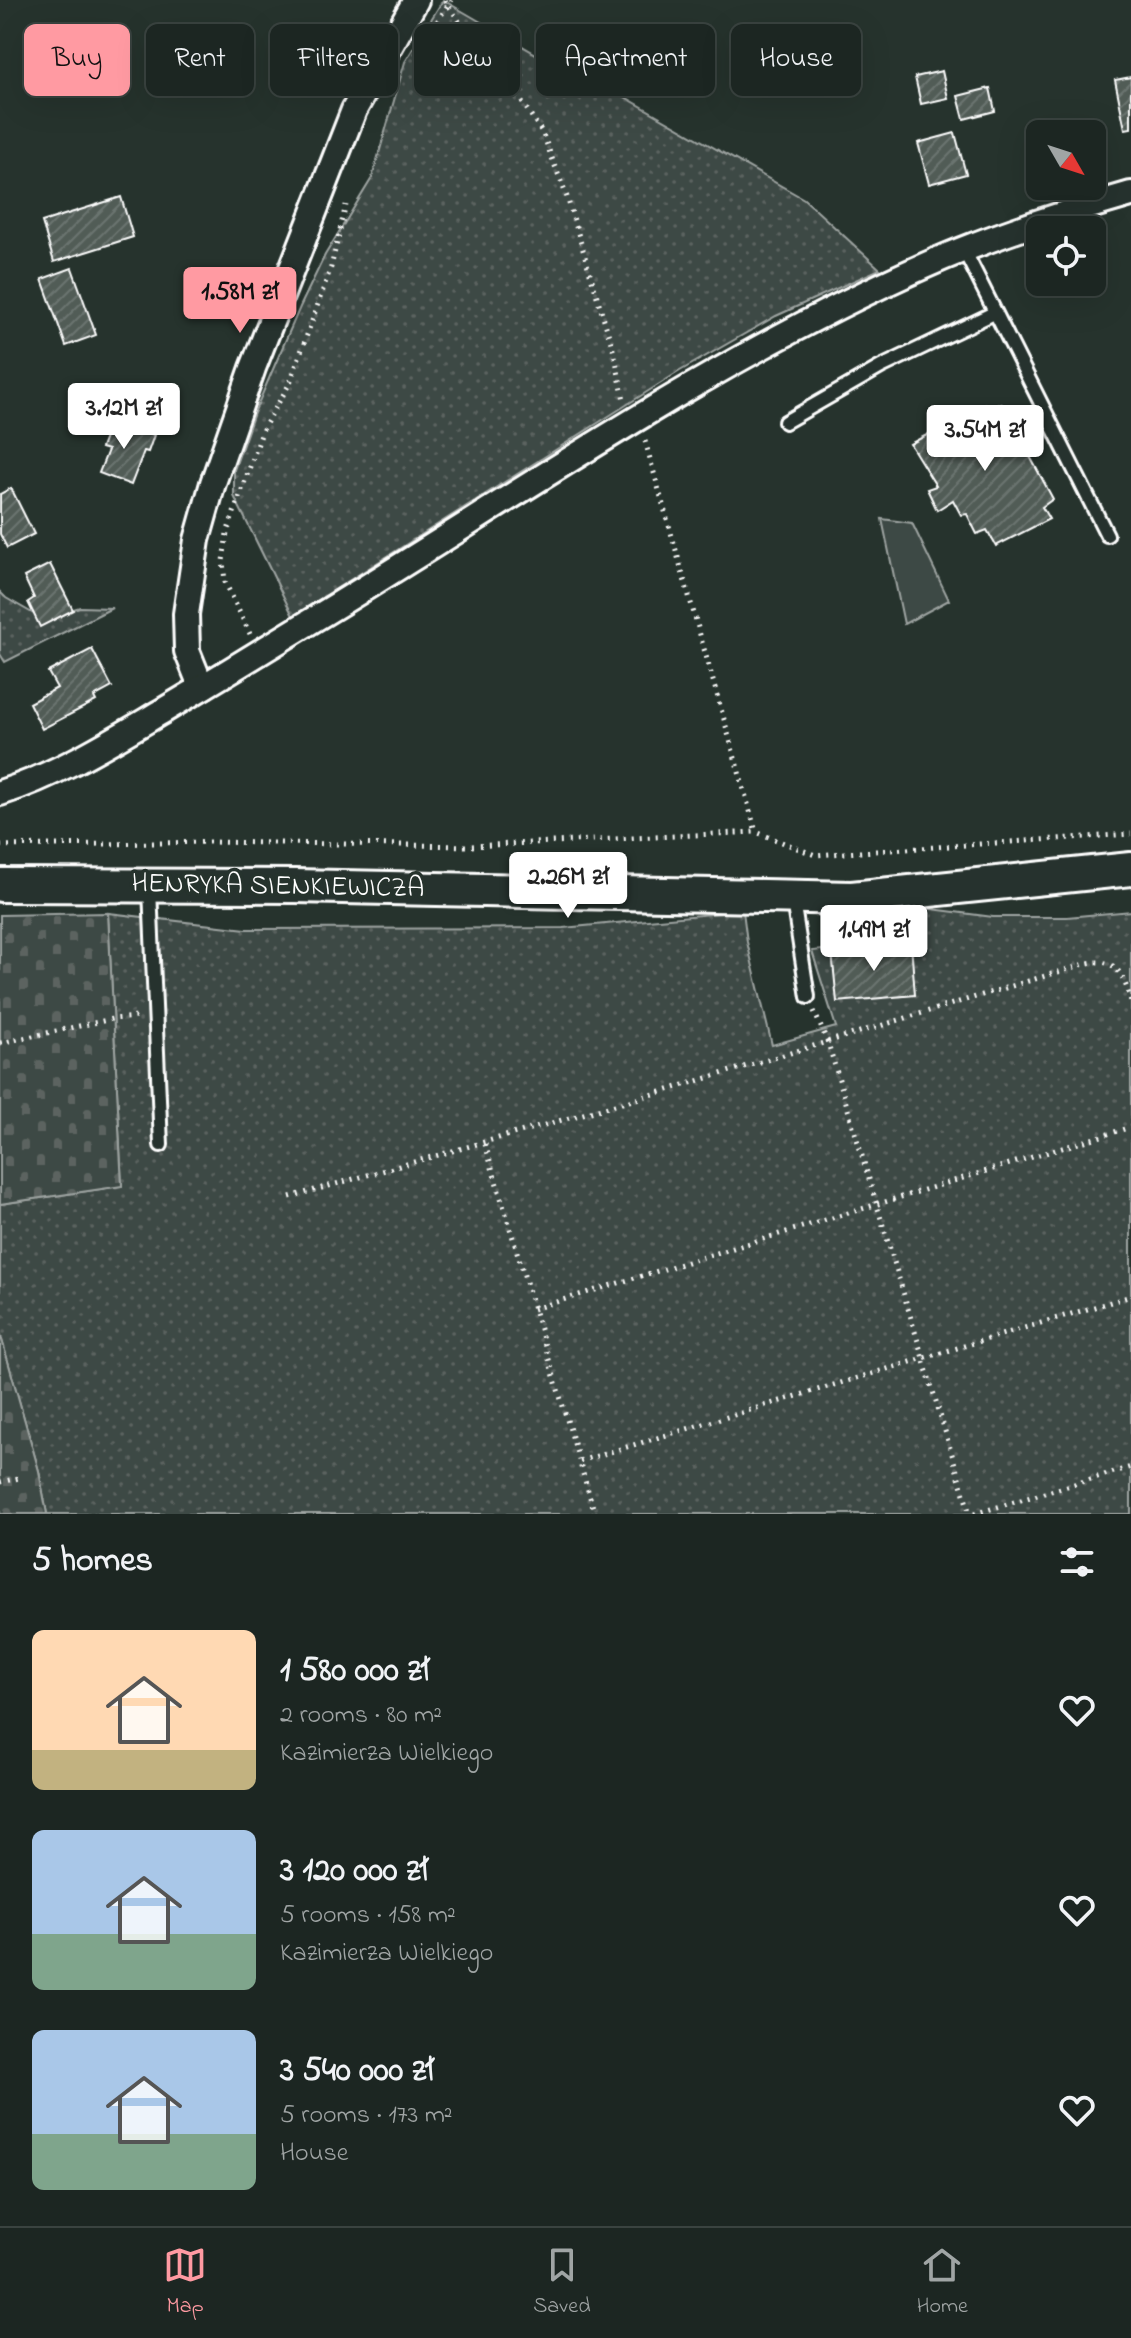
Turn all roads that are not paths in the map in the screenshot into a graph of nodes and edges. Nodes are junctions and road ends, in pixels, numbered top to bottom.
1 (416, 0) edge
2 (1131, 194) edge
3 (964, 250) junction
4 (994, 313) junction
5 (785, 422) dead end
6 (1107, 535) dead end
7 (204, 686) junction
8 (0, 793) edge
9 (1131, 869) edge
10 (0, 885) edge
11 (150, 885) junction
12 (792, 896) junction
13 (808, 997) road end
14 (161, 1145) dead end

1 - 7 street
2 - 3 street
3 - 4 lane
3 - 7 street
4 - 5 lane
4 - 6 lane
7 - 8 street
9 - 12 street, HENRYKA SIENKIEWICZA
10 - 11 street, HENRYKA SIENKIEWICZA
11 - 12 street, HENRYKA SIENKIEWICZA
11 - 14 lane
12 - 13 lane

